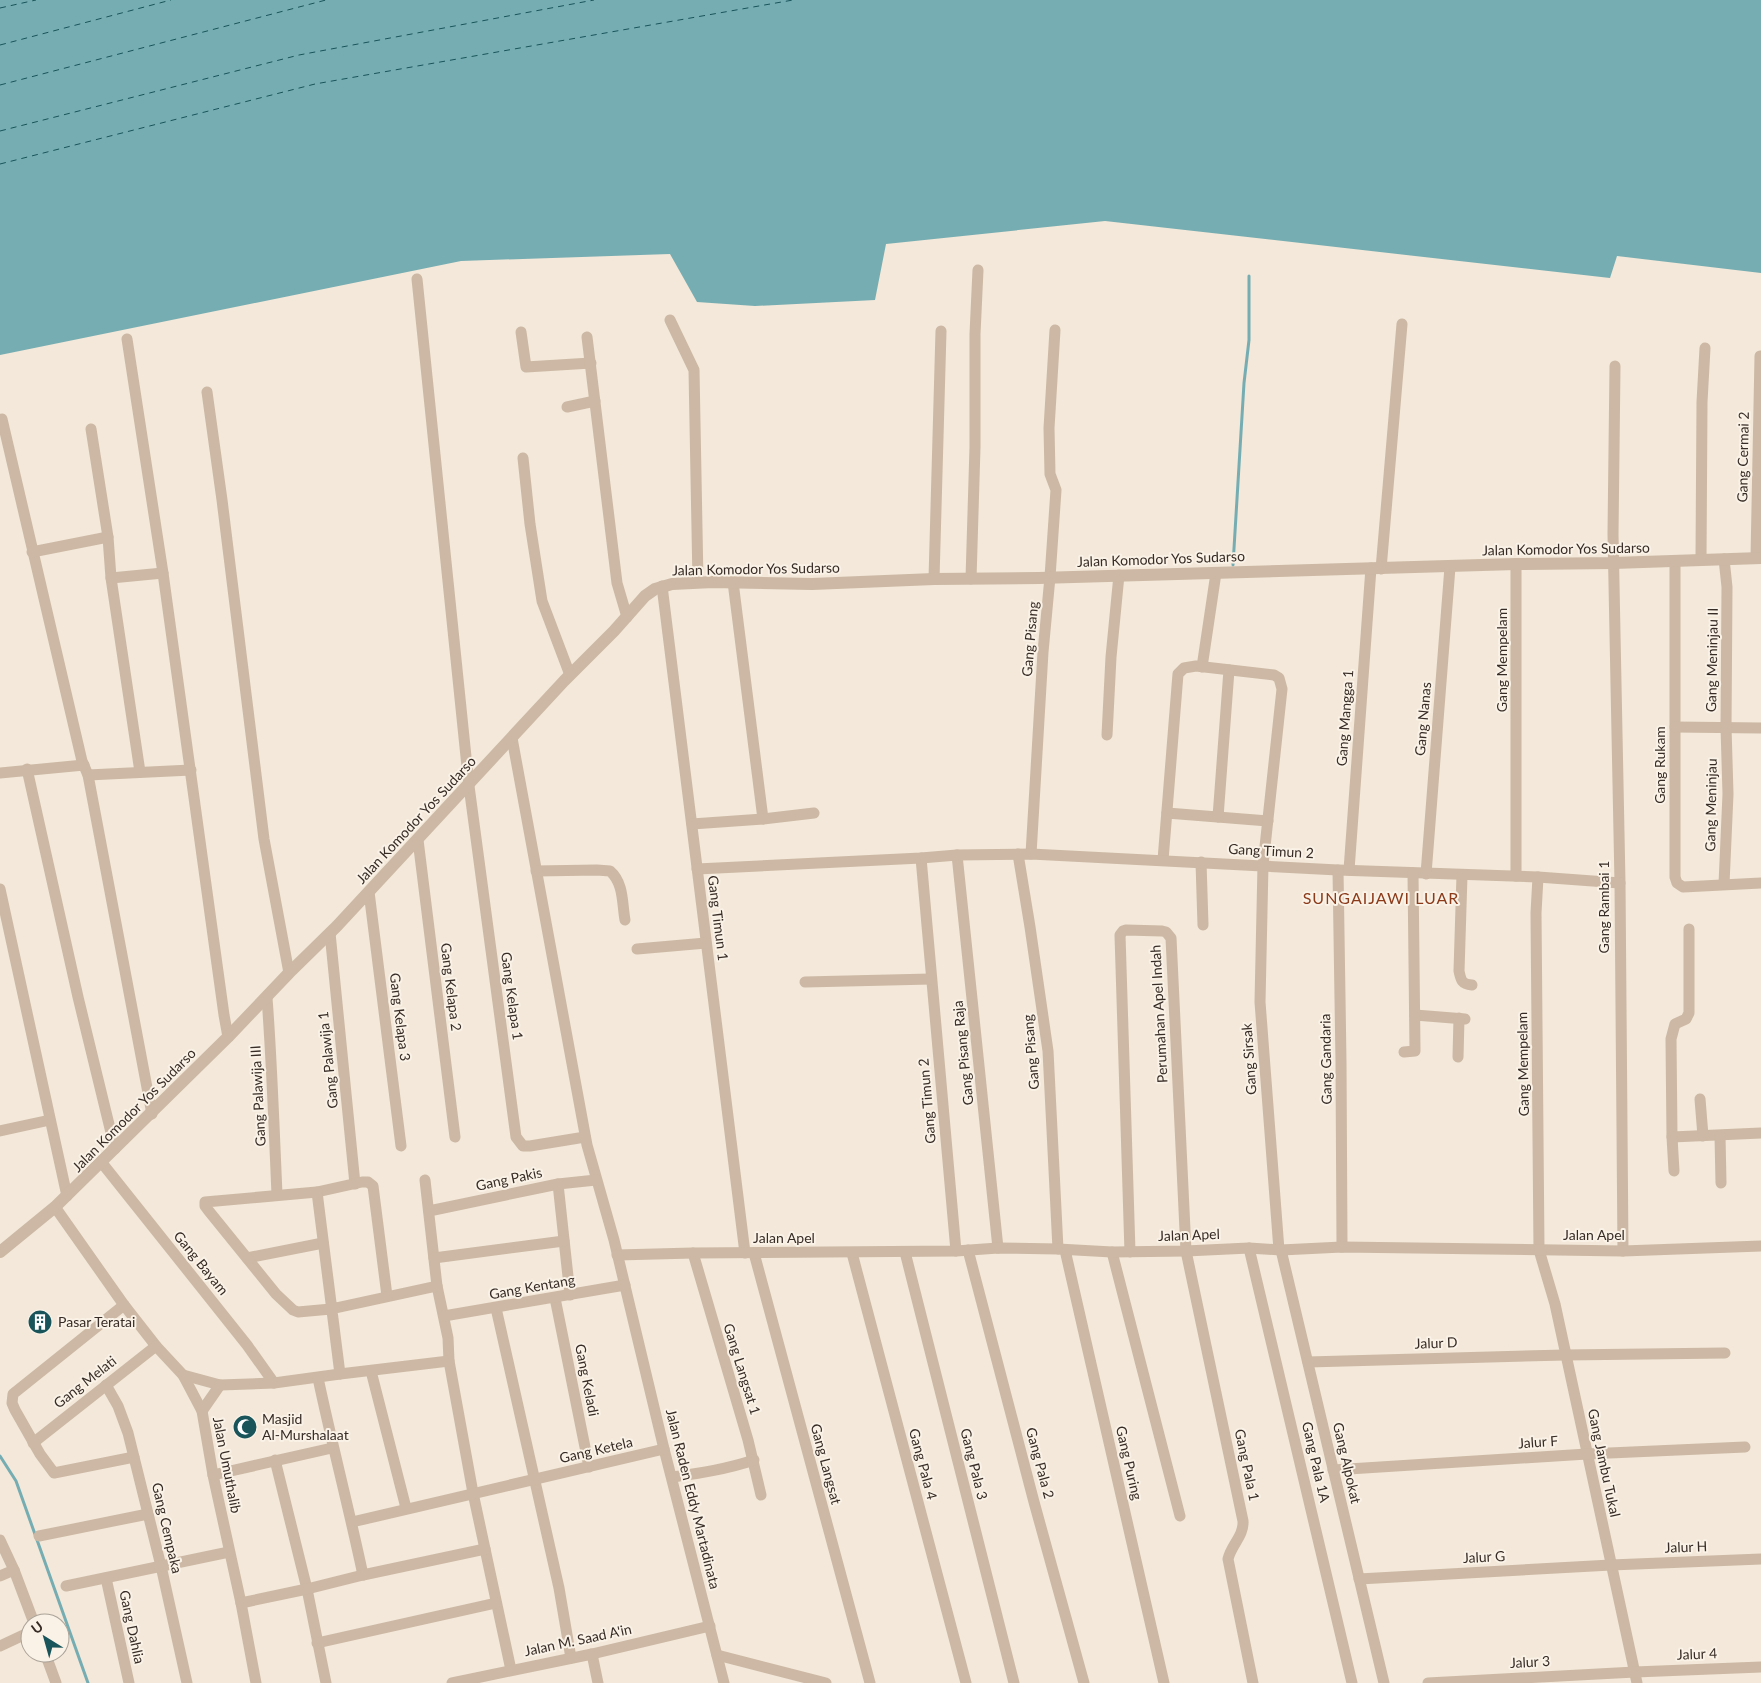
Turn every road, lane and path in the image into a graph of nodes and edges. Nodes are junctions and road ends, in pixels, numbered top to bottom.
1 (978, 270) dead end
2 (417, 279) dead end
3 (670, 320) dead end
4 (1402, 324) dead end
5 (1055, 330) dead end
6 (941, 331) dead end
7 (521, 332) dead end
8 (586, 336) dead end
9 (127, 339) dead end
10 (1706, 348) dead end
11 (1760, 356) edge
12 (591, 363) junction
13 (1615, 366) dead end
14 (207, 392) dead end
15 (595, 401) junction
16 (567, 407) dead end
17 (2, 419) dead end
18 (92, 429) dead end
19 (523, 458) dead end
20 (108, 537) junction
21 (32, 552) junction
22 (1759, 558) edge
23 (1724, 559) junction
24 (1701, 560) junction
25 (1675, 561) junction
26 (1516, 564) junction
27 (1614, 564) junction
28 (1450, 567) junction
29 (1376, 569) junction
30 (163, 573) junction
31 (1216, 573) junction
32 (1119, 576) junction
33 (1050, 577) junction
34 (111, 578) junction
35 (934, 578) junction
36 (971, 579) junction
37 (698, 582) junction
38 (733, 582) junction
39 (662, 586) junction
40 (627, 617) junction
41 (1202, 667) junction
42 (1230, 670) junction
43 (570, 675) junction
44 (1675, 727) junction
45 (1726, 727) junction
46 (1761, 728) edge
47 (1107, 735) dead end
48 (512, 738) junction
49 (27, 769) junction
50 (86, 770) junction
51 (191, 770) junction
52 (140, 772) junction
53 (0, 773) edge
54 (469, 786) junction
55 (814, 812) dead end
56 (1167, 814) junction
57 (1218, 817) junction
58 (763, 819) junction
59 (1268, 821) junction
60 (692, 824) junction
61 (418, 840) junction
62 (1018, 854) junction
63 (1031, 854) junction
64 (957, 855) junction
65 (920, 858) junction
66 (1164, 860) junction
67 (1201, 862) junction
68 (1263, 865) junction
69 (697, 868) junction
70 (1344, 870) junction
71 (536, 871) junction
72 (1413, 873) junction
73 (1426, 874) junction
74 (1462, 875) junction
75 (1516, 876) junction
76 (1538, 877) junction
77 (1620, 883) junction
78 (1761, 883) edge
79 (1724, 884) junction
80 (0, 889) edge
81 (369, 892) junction
82 (625, 920) dead end
83 (1203, 926) dead end
84 (1688, 929) dead end
85 (330, 933) junction
86 (706, 944) junction
87 (637, 949) dead end
88 (289, 973) junction
89 (931, 979) junction
90 (805, 982) dead end
91 (1472, 985) dead end
92 (267, 998) junction
93 (1415, 1015) junction
94 (228, 1037) junction
95 (1404, 1052) dead end
96 (1458, 1057) dead end
97 (1700, 1099) dead end
98 (152, 1114) junction
99 (50, 1120) junction
100 (0, 1131) edge
101 (1761, 1133) edge
102 (1703, 1136) junction
103 (1720, 1136) junction
104 (455, 1137) dead end
105 (585, 1137) junction
106 (1672, 1137) junction
107 (401, 1146) dead end
108 (115, 1149) junction
109 (102, 1163) junction
110 (1674, 1171) dead end
111 (425, 1180) dead end
112 (596, 1180) junction
113 (1721, 1183) dead end
114 (355, 1184) junction
115 (558, 1184) junction
116 (317, 1192) junction
117 (278, 1194) junction
118 (67, 1196) junction
119 (55, 1207) junction
120 (429, 1211) junction
121 (564, 1241) junction
122 (323, 1243) junction
123 (1761, 1246) edge
124 (1342, 1247) junction
125 (998, 1248) junction
126 (1249, 1248) junction
127 (1061, 1249) junction
128 (968, 1250) junction
129 (1280, 1250) junction
130 (1539, 1250) junction
131 (956, 1251) junction
132 (1623, 1251) junction
133 (0, 1252) edge
134 (905, 1252) junction
135 (1112, 1252) junction
136 (1130, 1252) junction
137 (1186, 1252) junction
138 (693, 1253) junction
139 (749, 1253) junction
140 (852, 1253) junction
141 (617, 1255) junction
142 (247, 1258) junction
143 (434, 1258) junction
144 (625, 1285) junction
145 (437, 1286) junction
146 (387, 1296) junction
147 (570, 1296) junction
148 (555, 1298) junction
149 (124, 1305) junction
150 (496, 1308) junction
151 (331, 1309) junction
152 (444, 1316) junction
153 (156, 1346) junction
154 (1725, 1353) dead end
155 (1565, 1355) junction
156 (449, 1361) junction
157 (1308, 1362) junction
158 (371, 1371) junction
159 (340, 1374) junction
160 (183, 1375) junction
161 (318, 1378) junction
162 (274, 1383) junction
163 (106, 1385) junction
164 (220, 1385) junction
165 (202, 1410) junction
166 (33, 1443) junction
167 (1745, 1447) dead end
168 (332, 1448) junction
169 (664, 1449) junction
170 (1587, 1454) junction
171 (134, 1457) junction
172 (275, 1460) junction
173 (754, 1460) junction
174 (589, 1467) junction
175 (1333, 1470) junction
176 (213, 1475) junction
177 (673, 1477) junction
178 (534, 1479) junction
179 (473, 1493) junction
180 (761, 1495) dead end
181 (406, 1508) junction
182 (148, 1514) junction
183 (1180, 1516) dead end
184 (352, 1522) junction
185 (39, 1536) dead end
186 (0, 1540) edge
187 (485, 1549) junction
188 (229, 1552) junction
189 (1761, 1558) edge
190 (1611, 1565) junction
191 (161, 1566) junction
192 (14, 1570) junction
193 (363, 1575) junction
194 (0, 1576) edge
195 (106, 1578) junction
196 (1359, 1579) junction
197 (66, 1586) dead end
198 (307, 1589) junction
199 (241, 1603) junction
200 (496, 1603) junction
201 (30, 1613) edge
202 (710, 1626) junction
203 (20, 1637) edge
204 (317, 1643) junction
205 (0, 1646) edge
206 (592, 1654) junction
207 (717, 1655) junction
208 (571, 1658) junction
209 (49, 1663) edge
210 (1761, 1667) edge
211 (511, 1670) junction
212 (1636, 1677) edge
213 (56, 1683) edge
214 (129, 1683) edge
215 (186, 1683) edge
216 (256, 1683) edge
217 (326, 1683) edge
218 (452, 1683) edge
219 (598, 1683) edge
220 (724, 1683) edge
221 (826, 1683) edge
222 (870, 1683) edge
223 (966, 1683) edge
224 (1014, 1683) edge
225 (1084, 1683) edge
226 (1164, 1683) edge
227 (1254, 1683) edge
228 (1352, 1683) edge
229 (1384, 1683) edge
230 (1428, 1683) edge

1 - 36 street
2 - 54 street
3 - 37 street
4 - 29 street, Gang Mangga 1
5 - 33 street, Gang Pisang
6 - 35 street
7 - 12 street
8 - 12 street
9 - 30 street
10 - 24 street
11 - 22 street, Gang Cermai 2
12 - 15 street
13 - 27 street, Gang Rambai 1
14 - 88 street
15 - 16 street
15 - 40 street
17 - 21 street
18 - 20 street
19 - 43 street
20 - 21 street
20 - 34 street
21 - 50 street
22 - 23 street, Jalan Komodor Yos Sudarso
23 - 24 street, Jalan Komodor Yos Sudarso
23 - 45 street, Gang Meninjau II
24 - 25 street, Jalan Komodor Yos Sudarso
25 - 27 street, Jalan Komodor Yos Sudarso
25 - 44 street, Gang Rukam
26 - 27 street, Jalan Komodor Yos Sudarso
26 - 28 street, Jalan Komodor Yos Sudarso
26 - 75 street, Gang Mempelam
27 - 77 street, Gang Rambai 1
28 - 29 street, Jalan Komodor Yos Sudarso
28 - 73 street, Gang Nanas
29 - 31 street, Jalan Komodor Yos Sudarso
29 - 70 street, Gang Mangga 1
30 - 34 street
30 - 51 street
31 - 32 street, Jalan Komodor Yos Sudarso
31 - 41 street
32 - 33 street, Jalan Komodor Yos Sudarso
32 - 47 street
33 - 36 street, Jalan Komodor Yos Sudarso
33 - 63 street, Gang Pisang
34 - 52 street
35 - 36 street, Jalan Komodor Yos Sudarso
35 - 38 street, Jalan Komodor Yos Sudarso
37 - 38 street, Jalan Komodor Yos Sudarso
37 - 39 street, Jalan Komodor Yos Sudarso
38 - 58 street
39 - 40 street, Jalan Komodor Yos Sudarso
39 - 60 street, Gang Timun 1
40 - 43 street, Jalan Komodor Yos Sudarso
41 - 42 street
41 - 56 street
42 - 57 street
42 - 59 street, Gang Sirsak
43 - 48 street, Jalan Komodor Yos Sudarso
44 - 45 street
44 - 79 street, Gang Rukam
45 - 46 street, Gang Meninjau II
45 - 79 street, Gang Meninjau
48 - 54 street, Jalan Komodor Yos Sudarso
48 - 71 street, Jalan Raden Eddy Martadinata
49 - 50 street
49 - 53 street
49 - 108 street
50 - 52 street
50 - 98 street
51 - 52 street
51 - 94 street
54 - 61 street, Jalan Komodor Yos Sudarso
54 - 105 street, Gang Kelapa 1
55 - 58 street
56 - 57 street
56 - 66 street
57 - 59 street
58 - 60 street
59 - 68 street, Gang Sirsak
60 - 69 street, Gang Timun 1
61 - 81 street, Jalan Komodor Yos Sudarso
61 - 104 street, Gang Kelapa 2
62 - 63 street, Gang Timun 2
62 - 64 street, Gang Timun 2
62 - 127 street, Gang Pisang
63 - 66 street, Gang Timun 2
64 - 65 street, Gang Timun 2
64 - 125 street, Gang Pisang Raja
65 - 69 street, Gang Timun 2
65 - 89 street, Gang Timun 2
66 - 67 street, Gang Timun 2
67 - 68 street, Gang Timun 2
67 - 83 street
68 - 70 street, Gang Timun 2
68 - 129 street, Gang Sirsak
69 - 86 street, Gang Timun 1
70 - 72 street, Gang Timun 2
70 - 124 street, Gang Gandaria
71 - 82 street
71 - 105 street, Jalan Raden Eddy Martadinata
72 - 73 street, Gang Timun 2
72 - 93 street
73 - 74 street, Gang Timun 2
74 - 75 street, Gang Timun 2
74 - 91 street
75 - 76 street, Gang Timun 2
76 - 77 street, Gang Timun 2
76 - 130 street, Gang Mempelam
77 - 132 street, Gang Rambai 1
78 - 79 street, Gang Rukam
80 - 99 street
81 - 85 street, Jalan Komodor Yos Sudarso
81 - 107 street, Gang Kelapa 3
84 - 106 street
85 - 88 street, Jalan Komodor Yos Sudarso
85 - 114 street, Gang Palawija 1
86 - 87 street
86 - 139 street, Gang Timun 1
88 - 92 street, Jalan Komodor Yos Sudarso
89 - 90 street
89 - 131 street, Gang Timun 2
92 - 94 street, Jalan Komodor Yos Sudarso
92 - 117 street, Gang Palawija III
93 - 95 street
93 - 96 street
94 - 98 street, Jalan Komodor Yos Sudarso
97 - 102 street
98 - 108 street, Jalan Komodor Yos Sudarso
99 - 100 street
99 - 118 street
101 - 103 street
102 - 103 street
102 - 106 street
103 - 113 street
105 - 112 street, Jalan Raden Eddy Martadinata
106 - 110 street
108 - 109 street, Jalan Komodor Yos Sudarso
109 - 118 street, Jalan Komodor Yos Sudarso
109 - 162 street, Gang Bayam
111 - 120 street
112 - 115 street, Gang Pakis
112 - 141 street, Jalan Raden Eddy Martadinata
114 - 116 street
114 - 146 street
115 - 120 street, Gang Pakis
115 - 121 street
116 - 117 street
116 - 122 street
117 - 142 street
118 - 119 street, Jalan Komodor Yos Sudarso
119 - 133 street, Jalan Komodor Yos Sudarso
119 - 149 street, Jalan Umuthalib
120 - 143 street
121 - 143 street
121 - 147 street
122 - 142 street
122 - 151 street
123 - 132 street, Jalan Apel
124 - 129 street, Jalan Apel
124 - 130 street, Jalan Apel
125 - 127 street, Jalan Apel
125 - 128 street, Jalan Apel
126 - 129 street, Jalan Apel
126 - 137 street, Jalan Apel
126 - 228 street, Gang Pala 1A
127 - 135 street, Jalan Apel
127 - 226 street, Gang Puring
128 - 131 street, Jalan Apel
128 - 225 street, Gang Pala 2
129 - 157 street, Gang Alpokat
130 - 132 street, Jalan Apel
130 - 155 street, Gang Jambu Tukal
131 - 134 street, Jalan Apel
134 - 140 street, Jalan Apel
134 - 224 street, Gang Pala 3
135 - 136 street, Jalan Apel
135 - 183 street
136 - 137 street, Jalan Apel
136 - 137 street, Perumahan Apel Indah
137 - 227 street, Gang Pala 1
138 - 139 street, Jalan Apel
138 - 141 street, Jalan Apel
138 - 173 street, Gang Langsat 1
139 - 140 street, Jalan Apel
139 - 222 street, Gang Langsat
140 - 223 street, Gang Pala 4
141 - 144 street, Jalan Raden Eddy Martadinata
142 - 151 street
143 - 145 street
144 - 147 street, Gang Kentang
144 - 169 street, Jalan Raden Eddy Martadinata
145 - 146 street
145 - 152 street
146 - 151 street
147 - 148 street, Gang Kentang
148 - 150 street, Gang Kentang
148 - 174 street, Gang Keladi
149 - 153 street, Jalan Umuthalib
149 - 166 street
150 - 152 street, Gang Kentang
150 - 178 street
151 - 159 street
152 - 156 street
153 - 160 street, Jalan Umuthalib
153 - 163 street, Gang Melati
154 - 155 street, Jalur D
155 - 157 street, Jalur D
155 - 170 street, Gang Jambu Tukal
156 - 158 street
156 - 179 street
157 - 175 street, Gang Alpokat
158 - 159 street
158 - 181 street
159 - 161 street
160 - 164 street
160 - 165 street, Jalan Umuthalib
161 - 162 street
161 - 168 street
162 - 164 street
163 - 166 street, Gang Melati
163 - 171 street, Gang Cempaka
164 - 165 street
165 - 176 street, Jalan Umuthalib
166 - 171 street
167 - 170 street, Jalur F
168 - 172 street
168 - 184 street
169 - 174 street, Gang Ketela
169 - 177 street, Jalan Raden Eddy Martadinata
170 - 175 street, Jalur F
170 - 190 street, Gang Jambu Tukal
171 - 182 street, Gang Cempaka
172 - 176 street
172 - 198 street
173 - 177 street
173 - 180 street, Gang Langsat 1
174 - 178 street, Gang Ketela
175 - 196 street, Gang Alpokat
176 - 188 street, Jalan Umuthalib
177 - 202 street, Jalan Raden Eddy Martadinata
178 - 179 street, Gang Ketela
178 - 208 street
179 - 181 street, Gang Ketela
179 - 187 street
181 - 184 street, Gang Ketela
182 - 185 street
182 - 191 street, Gang Cempaka
184 - 193 street
186 - 192 street
187 - 193 street
187 - 200 street
188 - 191 street
188 - 199 street, Jalan Umuthalib
189 - 190 street, Jalur H
190 - 196 street, Jalur G
190 - 212 street, Gang Jambu Tukal
191 - 195 street
191 - 215 street, Gang Cempaka
192 - 194 street
192 - 201 street
193 - 198 street
195 - 197 street
195 - 214 street, Gang Dahlia
196 - 229 street, Gang Alpokat
198 - 199 street
198 - 204 street
199 - 216 street, Jalan Umuthalib
200 - 204 street
200 - 211 street
202 - 206 street, Jalan M. Saad A'in
202 - 207 street, Jalan Raden Eddy Martadinata
203 - 205 street
204 - 217 street
206 - 208 street, Jalan M. Saad A'in
206 - 219 street
207 - 220 street, Jalan Raden Eddy Martadinata
207 - 221 street
208 - 211 street, Jalan M. Saad A'in
209 - 213 street
210 - 212 street, Jalur 4
211 - 218 street, Jalan M. Saad A'in
212 - 230 street, Jalur 3

